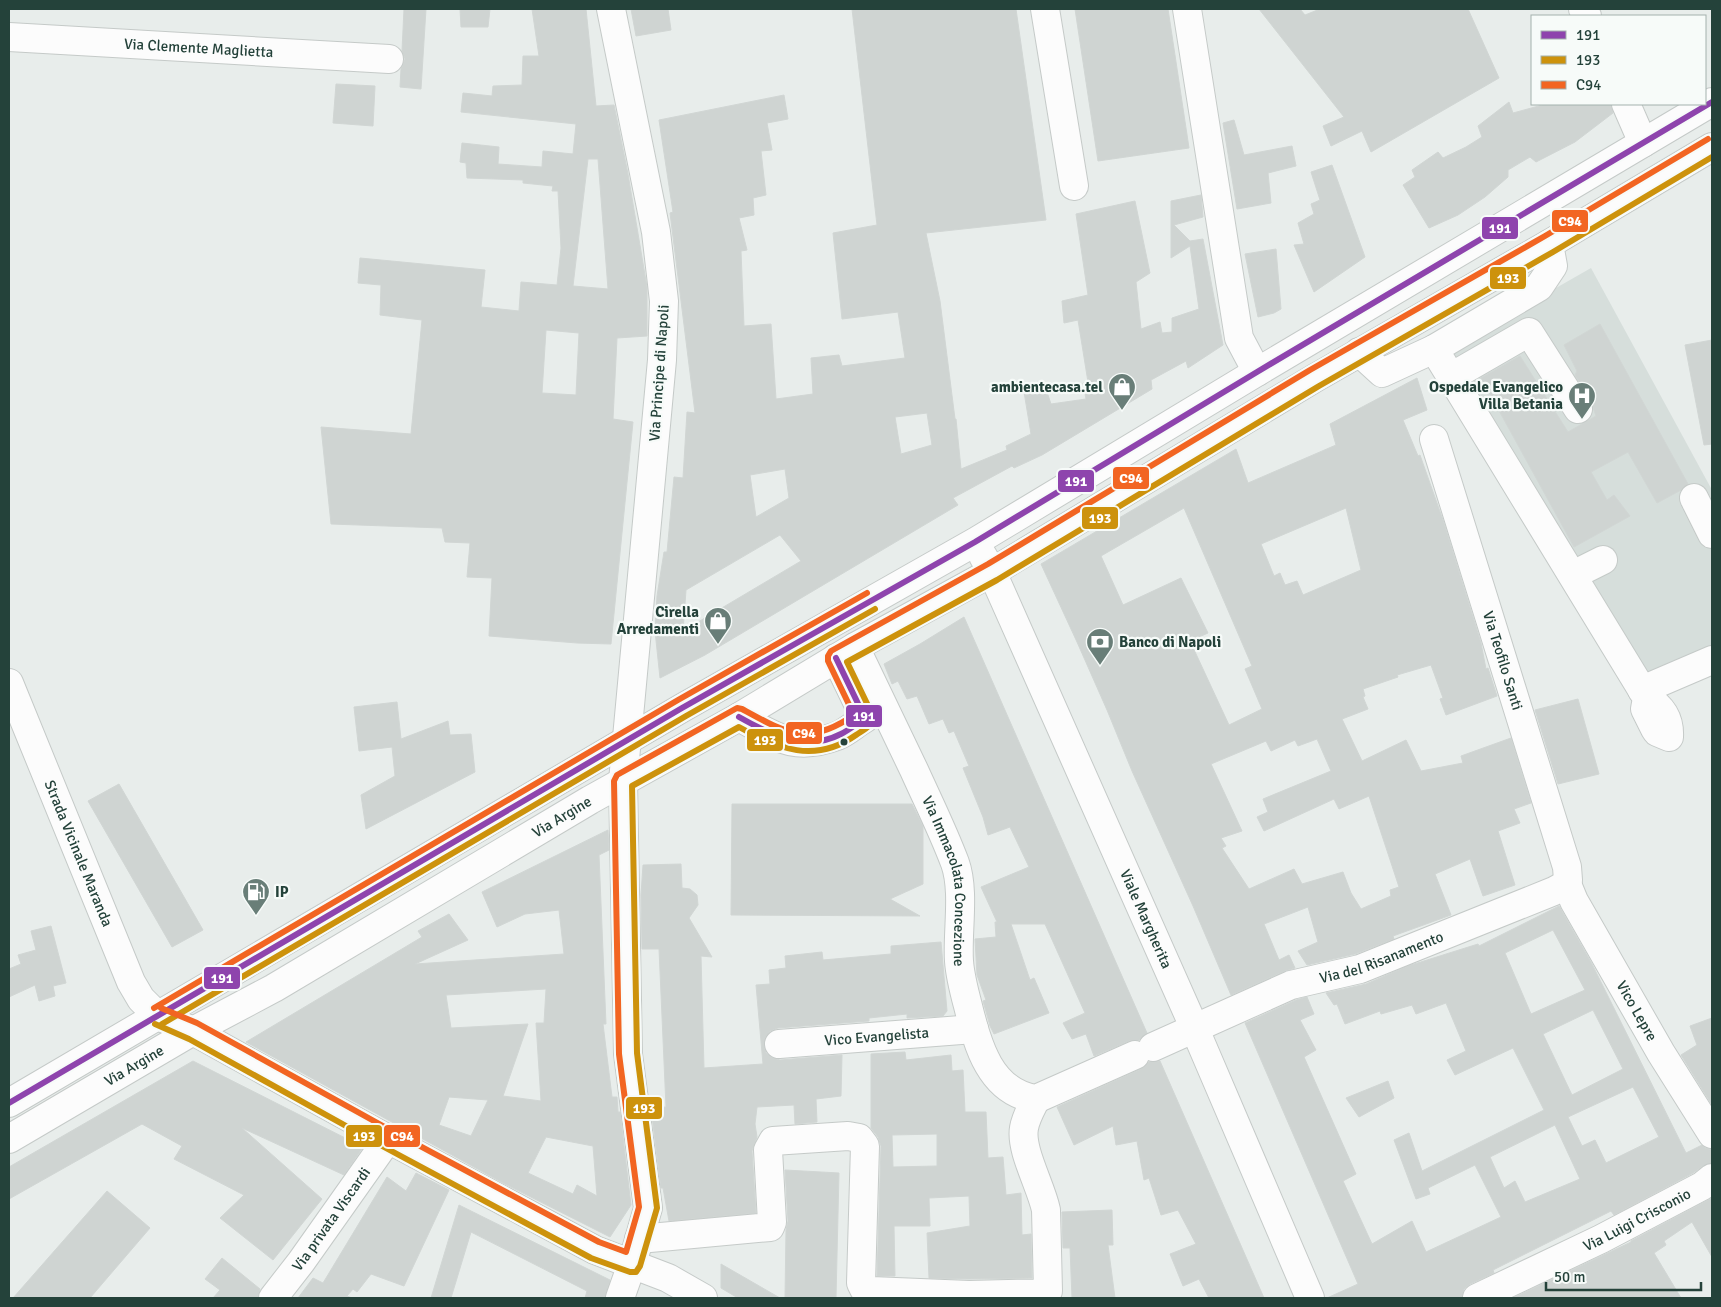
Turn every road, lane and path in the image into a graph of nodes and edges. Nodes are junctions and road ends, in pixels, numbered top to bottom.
1 (612, 9) edge
2 (1045, 9) edge
3 (1187, 9) edge
4 (9, 37) edge
5 (389, 59) dead end
6 (1712, 102) edge
7 (1626, 105) edge
8 (1643, 144) junction
9 (1712, 147) edge
10 (1074, 186) dead end
11 (1549, 244) junction
12 (1434, 349) junction
13 (1359, 352) junction
14 (1257, 372) junction
15 (1451, 377) junction
16 (1578, 409) dead end
17 (1434, 439) dead end
18 (1694, 498) dead end
19 (1712, 534) edge
20 (975, 542) junction
21 (1603, 560) dead end
22 (992, 572) junction
23 (1573, 576) junction
24 (846, 652) junction
25 (1712, 660) edge
26 (9, 684) edge
27 (739, 717) junction
28 (627, 741) junction
29 (623, 781) junction
30 (1567, 884) junction
31 (158, 1016) junction
32 (1194, 1027) junction
33 (974, 1029) junction
34 (193, 1031) junction
35 (779, 1044) dead end
36 (1036, 1099) junction
37 (9, 1103) edge
38 (1712, 1134) edge
39 (9, 1139) edge
40 (388, 1139) junction
41 (1712, 1178) edge
42 (636, 1251) junction
43 (1047, 1295) edge
44 (273, 1298) edge
45 (620, 1298) edge
46 (704, 1298) edge
47 (1310, 1298) edge
48 (1477, 1298) edge

1 - 28 street, Via Principe di Napoli
2 - 10 street
3 - 14 street
4 - 5 street, Via Clemente Maglietta
6 - 8 street, Via Argine
7 - 8 street
8 - 14 street, Via Argine
9 - 11 street, Via Argine
11 - 12 street
11 - 13 street, Via Argine
12 - 13 street
12 - 15 street
13 - 22 street, Via Argine
14 - 20 street, Via Argine
15 - 16 street
15 - 23 street
17 - 30 street, Via Teofilo Santi
18 - 19 street
20 - 22 street, Viale Margherita
20 - 28 street, Via Argine
21 - 23 street
22 - 24 street, Via Argine
22 - 32 street, Viale Margherita
23 - 25 street
24 - 27 street, Via Argine
24 - 27 street
24 - 33 street, Via Immacolata Concezione
26 - 31 street, Strada Vicinale Maranda
27 - 29 street, Via Argine
28 - 29 street, Via Principe di Napoli
28 - 31 street, Via Argine
29 - 34 street, Via Argine
29 - 42 street
30 - 32 street, Via del Risanamento
30 - 38 street, Vico Lepre
31 - 34 street
31 - 37 street, Via Argine
32 - 36 street
32 - 47 street, Viale Margherita
33 - 35 street, Vico Evangelista
33 - 36 street, Via Immacolata Concezione
34 - 39 street, Via Argine
34 - 40 street
36 - 43 street
40 - 42 street
40 - 44 street, Via privata Viscardi
41 - 48 street, Via Luigi Crisconio
42 - 43 street
42 - 45 street
42 - 46 street

